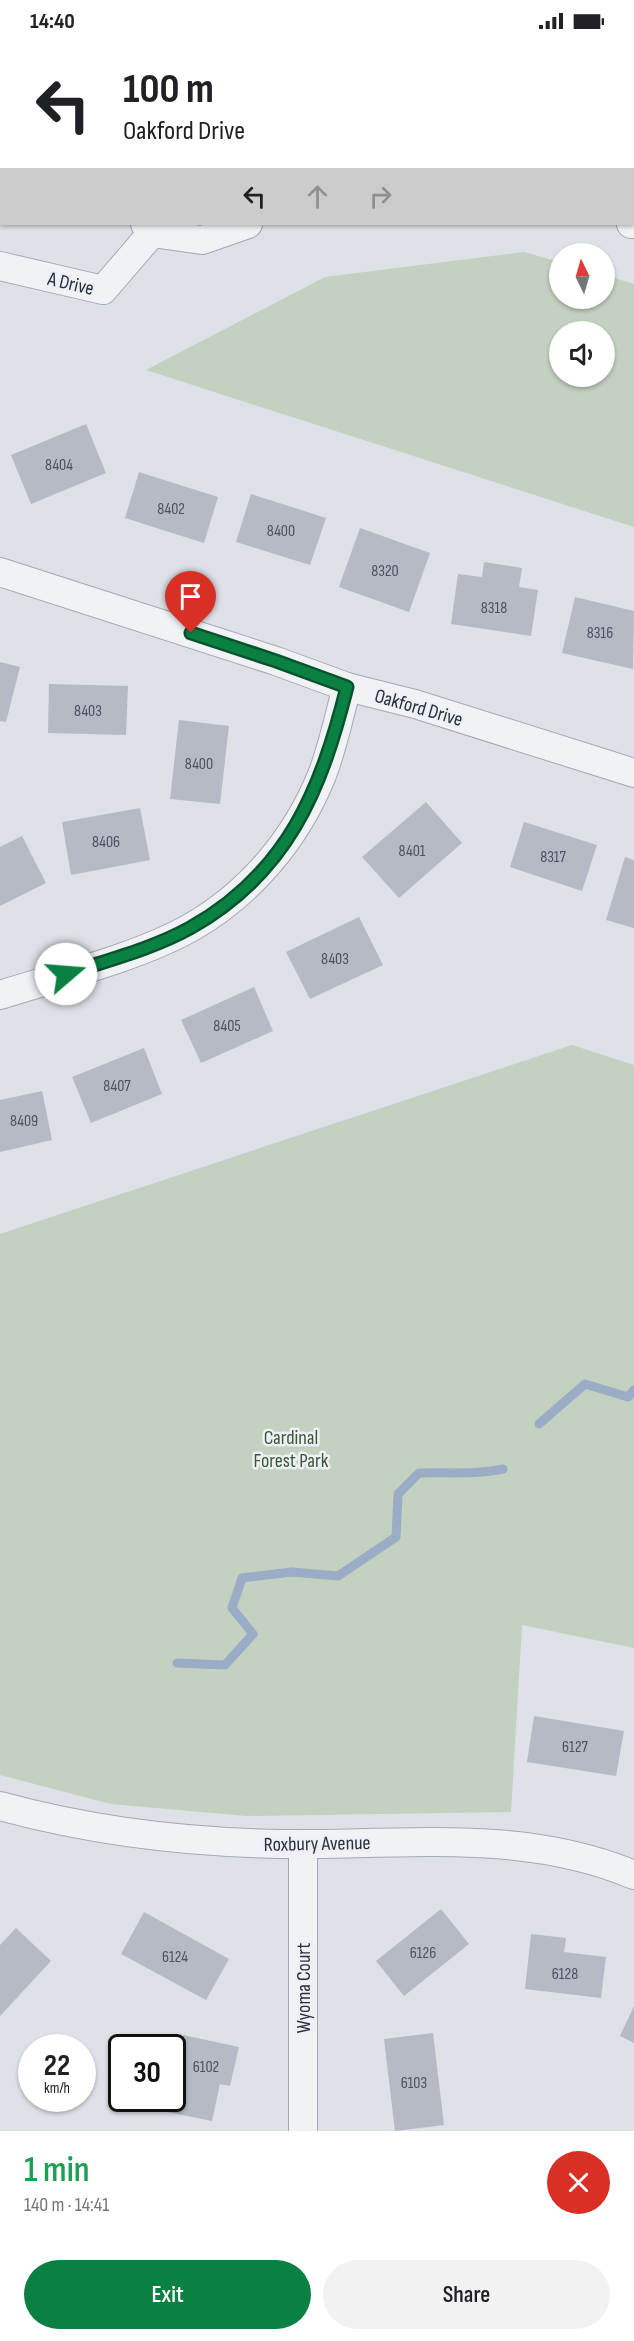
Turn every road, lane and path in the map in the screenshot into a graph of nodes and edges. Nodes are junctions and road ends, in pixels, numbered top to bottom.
1 (245, 225) edge
2 (149, 228) edge
3 (0, 266) edge
4 (0, 572) edge
5 (347, 687) junction
6 (634, 773) edge
7 (0, 995) edge
8 (0, 1806) edge
9 (303, 1844) junction
10 (634, 1875) edge
11 (303, 2131) edge

1 - 2 street
2 - 3 street, A Drive
4 - 5 street, Oakford Drive
5 - 6 street, Oakford Drive
5 - 7 street
8 - 9 street, Roxbury Avenue
9 - 10 street, Roxbury Avenue
9 - 11 street, Wyoma Court

